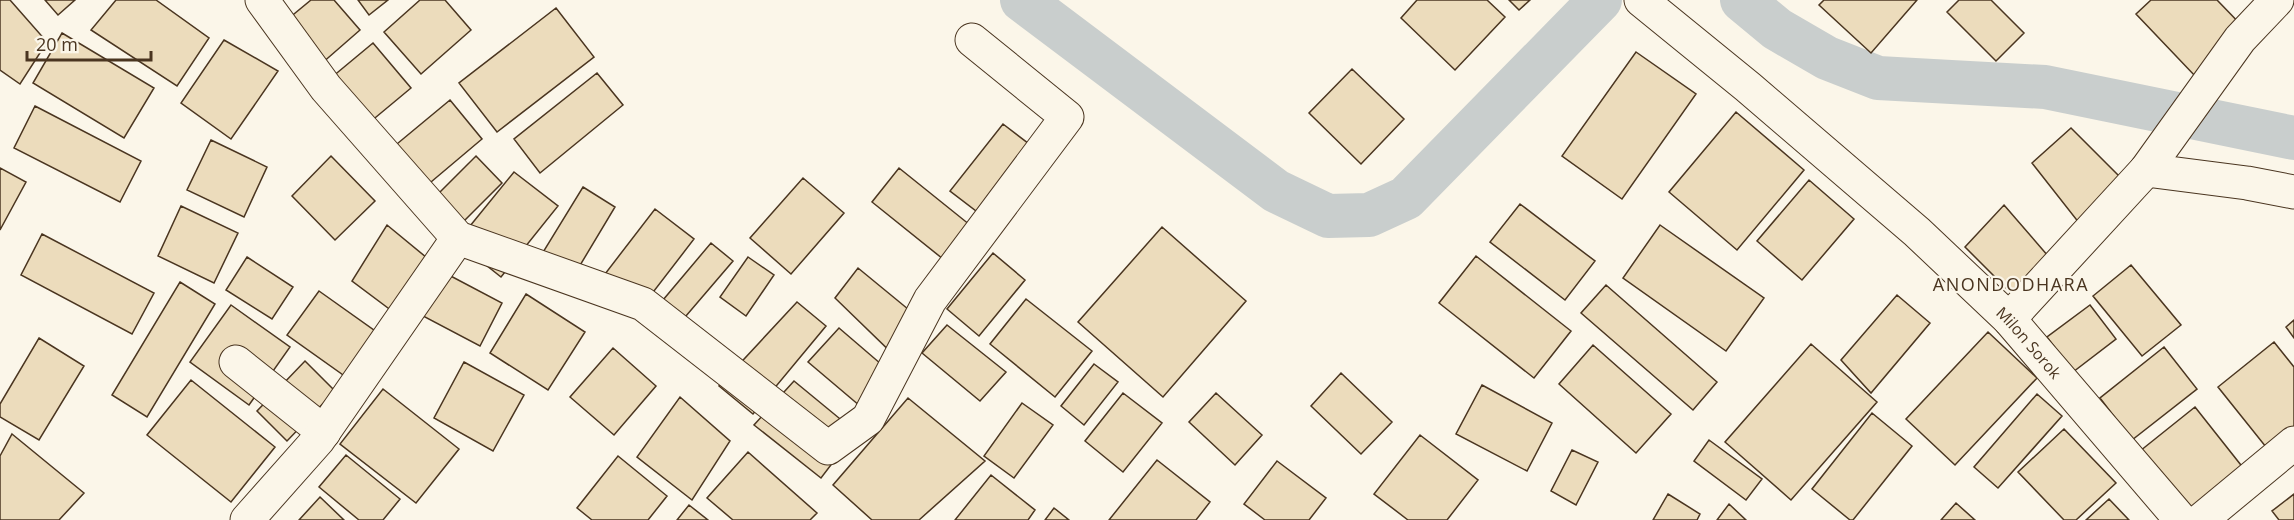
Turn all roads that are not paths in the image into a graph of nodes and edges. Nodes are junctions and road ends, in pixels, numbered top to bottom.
1 (262, 0) edge
2 (1641, 0) edge
3 (2277, 0) edge
4 (972, 40) dead end
5 (2154, 159) junction
6 (2294, 192) edge
7 (458, 238) junction
8 (2009, 319) junction
9 (236, 362) dead end
10 (324, 432) junction
11 (2294, 443) edge
12 (247, 520) edge
13 (2181, 520) edge
14 (2201, 520) edge

1 - 7 street
2 - 8 street, Milon Sorok
3 - 5 street
4 - 7 street
5 - 6 street
5 - 8 street
7 - 10 street
8 - 13 street, Milon Sorok
9 - 10 street
10 - 12 street
11 - 14 street

